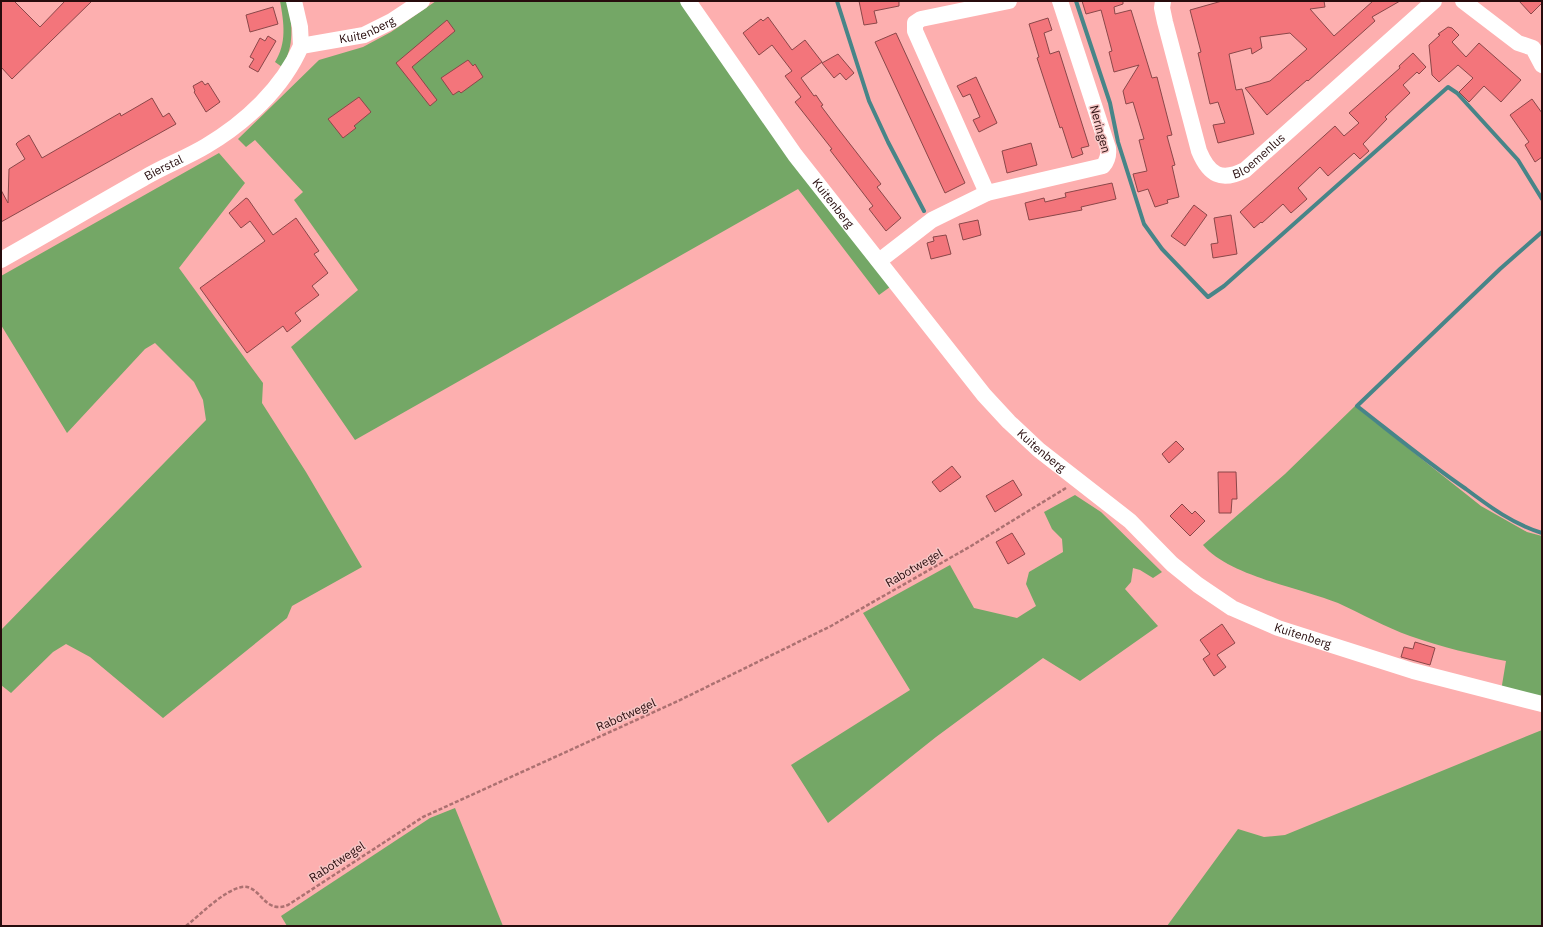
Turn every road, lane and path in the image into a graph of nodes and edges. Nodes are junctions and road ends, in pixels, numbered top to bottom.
1 (294, 1) edge
2 (422, 1) edge
3 (688, 1) edge
4 (1009, 1) edge
5 (1060, 1) edge
6 (1163, 1) edge
7 (1434, 1) edge
8 (1464, 1) edge
9 (1537, 43) edge
10 (301, 46) junction
11 (1542, 65) edge
12 (987, 193) junction
13 (1, 260) edge
14 (879, 261) junction
15 (1079, 481) junction
16 (1542, 704) edge
17 (186, 926) edge

1 - 10 street
2 - 10 street, Kuitenberg
3 - 14 street, Kuitenberg
4 - 12 street
5 - 12 street, Neringen
6 - 7 street, Bloemenlus
8 - 9 street
9 - 11 street
10 - 13 street, Bierstal
12 - 14 street, Neringen
14 - 15 street, Kuitenberg
15 - 16 street, Kuitenberg
15 - 17 path, Rabotwegel

